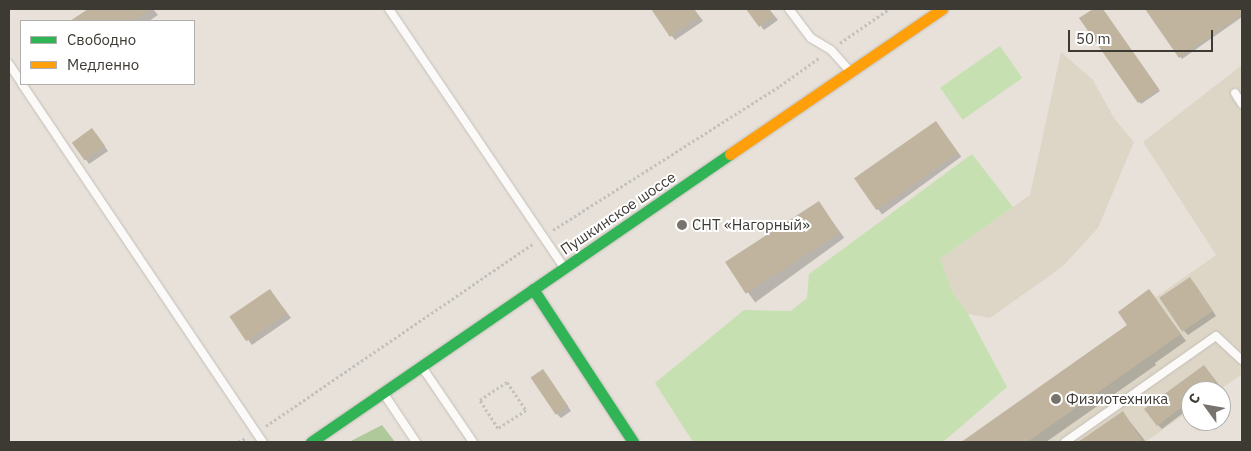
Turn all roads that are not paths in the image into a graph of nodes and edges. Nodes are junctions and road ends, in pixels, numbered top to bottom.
1 (389, 9) edge
2 (789, 9) edge
3 (942, 9) edge
4 (9, 64) edge
5 (850, 71) junction
6 (20, 80) edge
7 (23, 85) edge
8 (1235, 93) dead end
9 (1242, 104) edge
10 (564, 268) junction
11 (533, 289) junction
12 (1242, 360) edge
13 (421, 366) junction
14 (383, 392) junction
15 (262, 442) edge
16 (311, 442) edge
17 (416, 442) edge
18 (473, 442) edge
19 (633, 442) edge
20 (1065, 442) edge

1 - 10 lane
2 - 5 lane
3 - 5 main road, Пушкинское шоссе
4 - 6 lane
5 - 10 main road, Пушкинское шоссе
7 - 15 lane
8 - 9 lane
10 - 11 main road, Пушкинское шоссе
11 - 13 main road, Пушкинское шоссе
11 - 19 main road
12 - 20 lane
13 - 14 main road, Пушкинское шоссе
13 - 18 lane
14 - 16 main road, Пушкинское шоссе
14 - 17 lane

